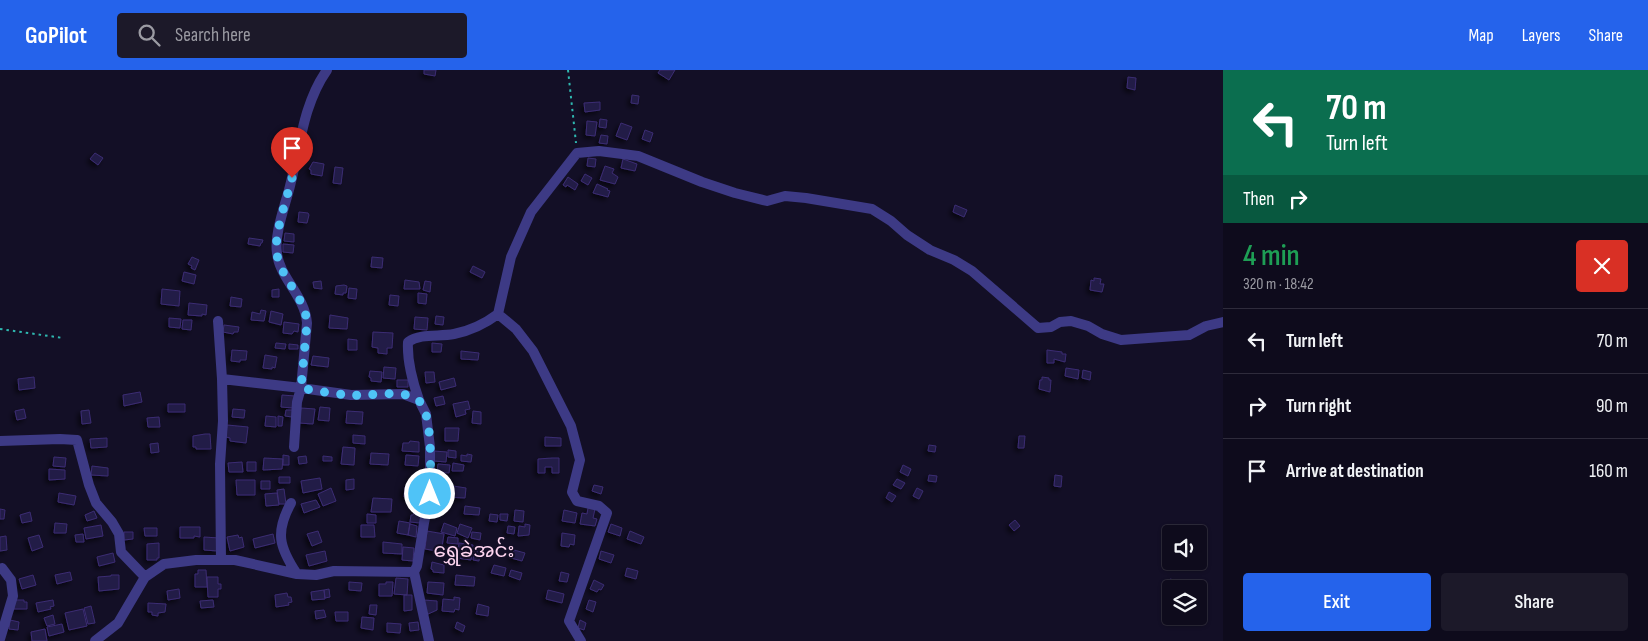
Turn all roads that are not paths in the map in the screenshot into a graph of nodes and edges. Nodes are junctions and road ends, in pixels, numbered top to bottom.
1 (327, 70) edge
2 (498, 314) junction
3 (218, 321) dead end
4 (1223, 322) edge
5 (222, 380) junction
6 (301, 388) junction
7 (418, 400) junction
8 (0, 441) edge
9 (294, 447) dead end
10 (291, 502) dead end
11 (221, 560) junction
12 (2, 568) dead end
13 (414, 572) junction
14 (297, 574) junction
15 (145, 577) junction
16 (0, 639) edge
17 (95, 641) edge
18 (429, 641) edge
19 (582, 641) edge

1 - 6 street
2 - 4 street
2 - 7 street
2 - 19 street
3 - 5 street
5 - 6 street
5 - 11 street
6 - 7 street
6 - 9 street
7 - 13 street
8 - 15 street
10 - 14 street
11 - 14 street
11 - 15 street
12 - 16 street
13 - 14 street
13 - 18 street
15 - 17 street

